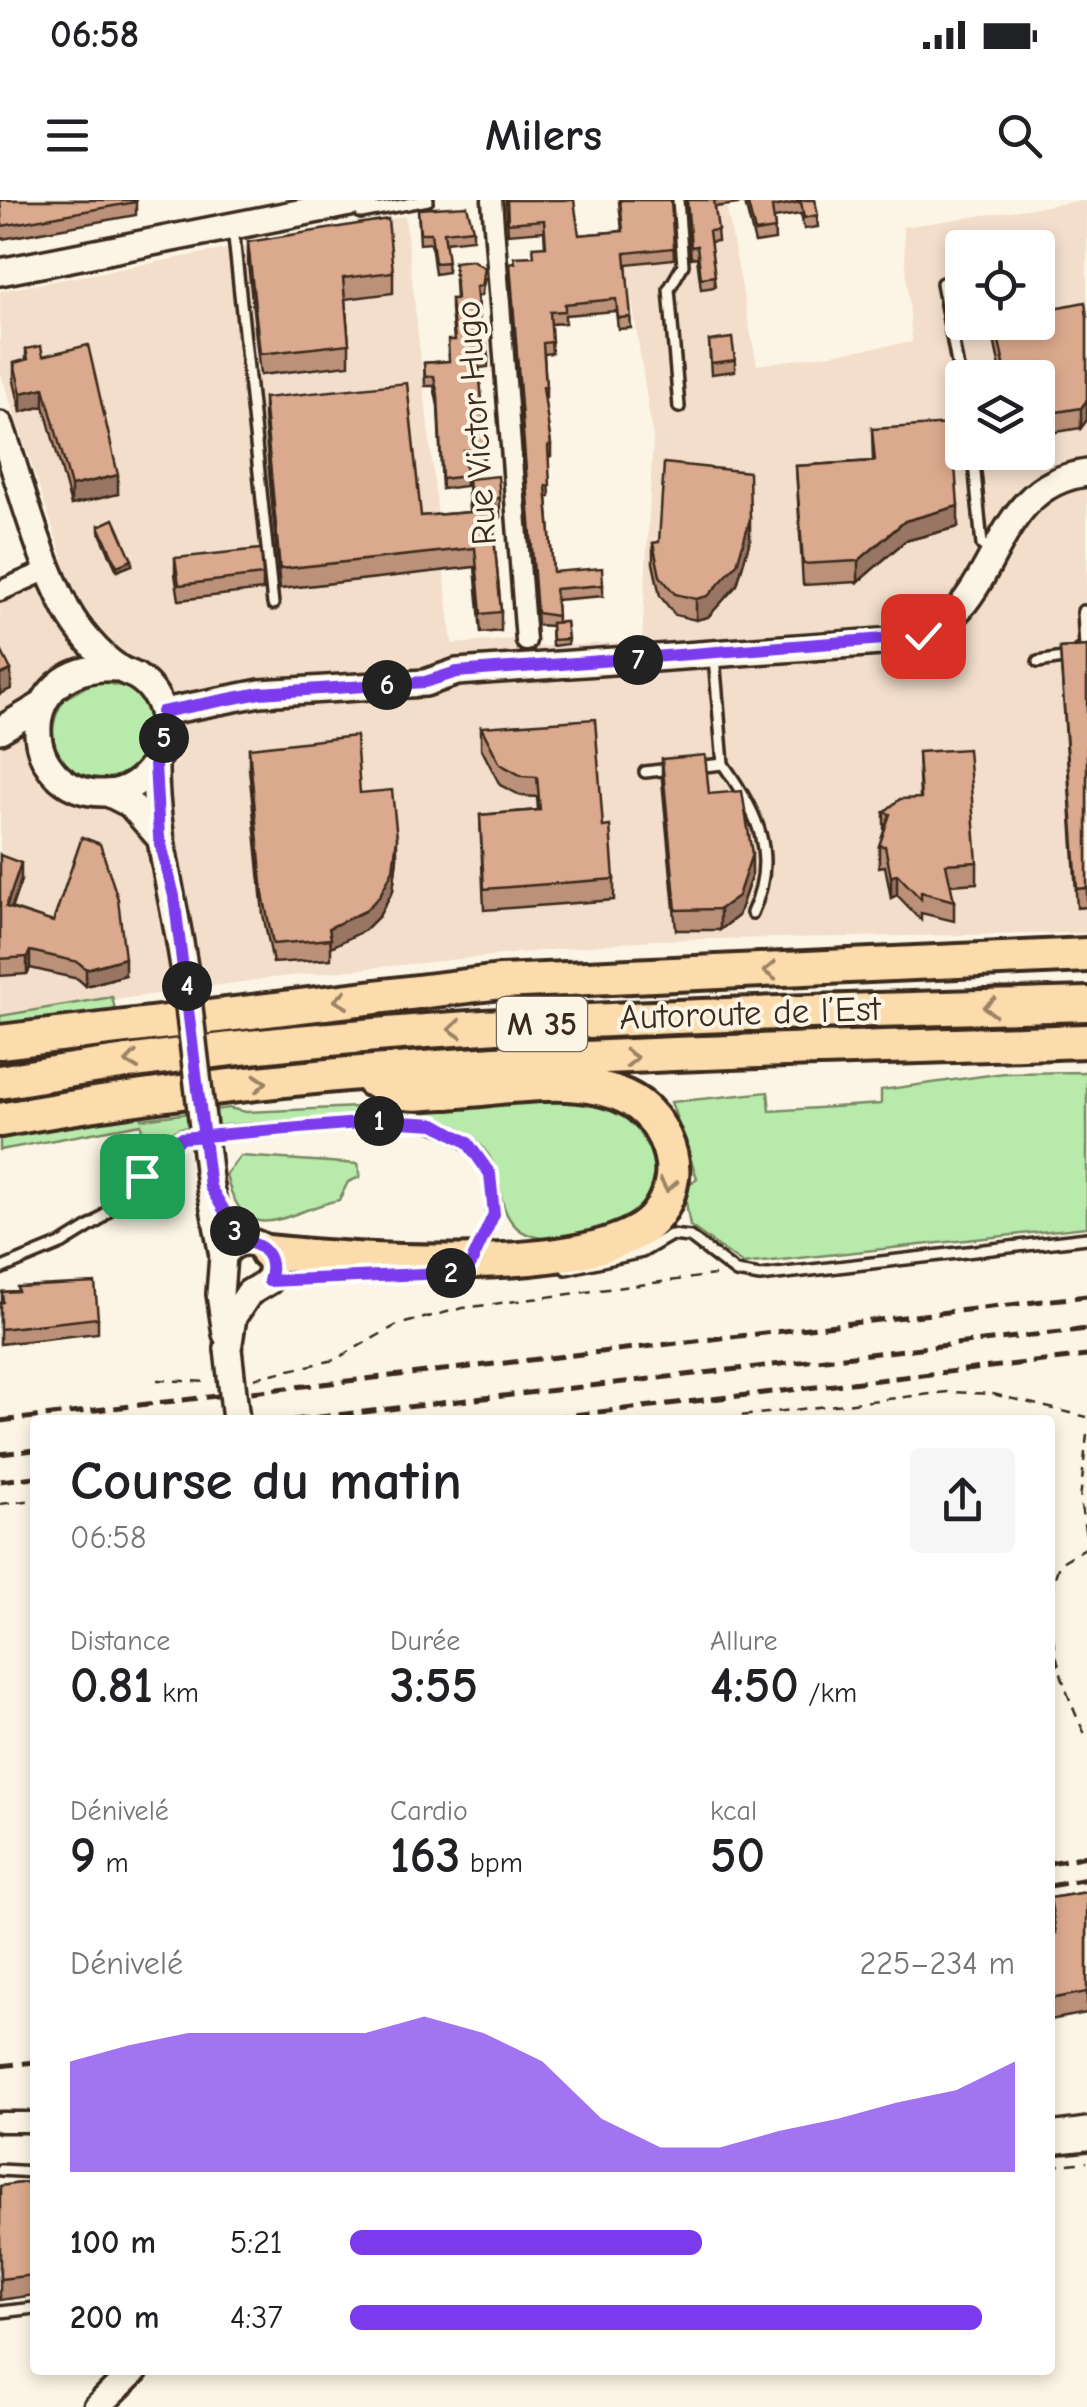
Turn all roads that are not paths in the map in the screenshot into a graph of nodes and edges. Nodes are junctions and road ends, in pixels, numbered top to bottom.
1 (365, 200) edge
2 (428, 200) edge
3 (492, 200) edge
4 (678, 200) edge
5 (196, 233) junction
6 (234, 237) junction
7 (0, 272) edge
8 (942, 283) dead end
9 (956, 360) edge
10 (678, 407) dead end
11 (0, 425) edge
12 (975, 470) edge
13 (1087, 473) edge
14 (996, 553) junction
15 (50, 570) junction
16 (0, 591) edge
17 (273, 604) dead end
18 (68, 611) junction
19 (1083, 611) dead end
20 (526, 641) dead end
21 (713, 655) junction
22 (1038, 662) dead end
23 (117, 668) junction
24 (61, 681) junction
25 (42, 706) junction
26 (162, 712) junction
27 (0, 730) edge
28 (0, 738) edge
29 (42, 754) junction
30 (155, 764) junction
31 (723, 764) junction
32 (644, 772) dead end
33 (108, 793) junction
34 (159, 837) junction
35 (752, 913) dead end
36 (1087, 955) edge
37 (867, 968) junction
38 (1087, 972) edge
39 (1087, 1004) edge
40 (0, 1027) edge
41 (112, 1028) junction
42 (1087, 1041) edge
43 (0, 1042) edge
44 (359, 1074) junction
45 (0, 1082) edge
46 (0, 1120) edge
47 (1087, 1238) edge
48 (246, 1267) junction
49 (468, 1267) junction
50 (561, 1269) dead end
51 (0, 1270) edge
52 (512, 1272) dead end
53 (428, 1274) dead end
54 (389, 1276) dead end
55 (235, 1415) edge
56 (0, 2122) edge
57 (30, 2122) edge
58 (1087, 2131) edge
59 (1055, 2135) edge
60 (1087, 2145) edge
61 (1055, 2148) edge
62 (0, 2170) edge
63 (30, 2172) edge
64 (30, 2309) edge
65 (0, 2312) edge
66 (130, 2375) edge
67 (96, 2407) edge

1 - 5 street
2 - 6 lane
3 - 20 street, Rue Victor Hugo
4 - 10 lane
5 - 6 lane
5 - 7 street
6 - 17 lane
8 - 9 lane
11 - 15 street
12 - 14 lane
13 - 14 street
14 - 21 street
15 - 16 street
15 - 18 street
18 - 23 street
18 - 24 street
19 - 22 lane
21 - 26 street
21 - 31 lane
23 - 24 street
23 - 26 street
24 - 25 street
25 - 27 street
25 - 29 street
26 - 30 street
28 - 29 street
29 - 33 street
30 - 33 street
30 - 34 street
31 - 32 lane
31 - 35 lane
33 - 34 street
34 - 48 street, bridge
36 - 37 highway
37 - 38 highway
37 -> 41 highway
39 -> 45 highway, Autoroute de l’Est / M 35
40 - 41 highway
41 - 43 highway
44 -> 42 highway, Autoroute de l’Est / M 35
46 -> 44 highway, Autoroute de l’Est / M 35
44 -> 49 highway
47 - 50 lane
48 - 49 highway
48 - 54 lane
48 - 55 street, bridge
49 - 51 lane
49 - 52 lane
49 - 53 lane
56 - 57 street
58 - 59 street
60 - 61 lane
62 - 63 lane
64 - 65 lane
66 - 67 street

